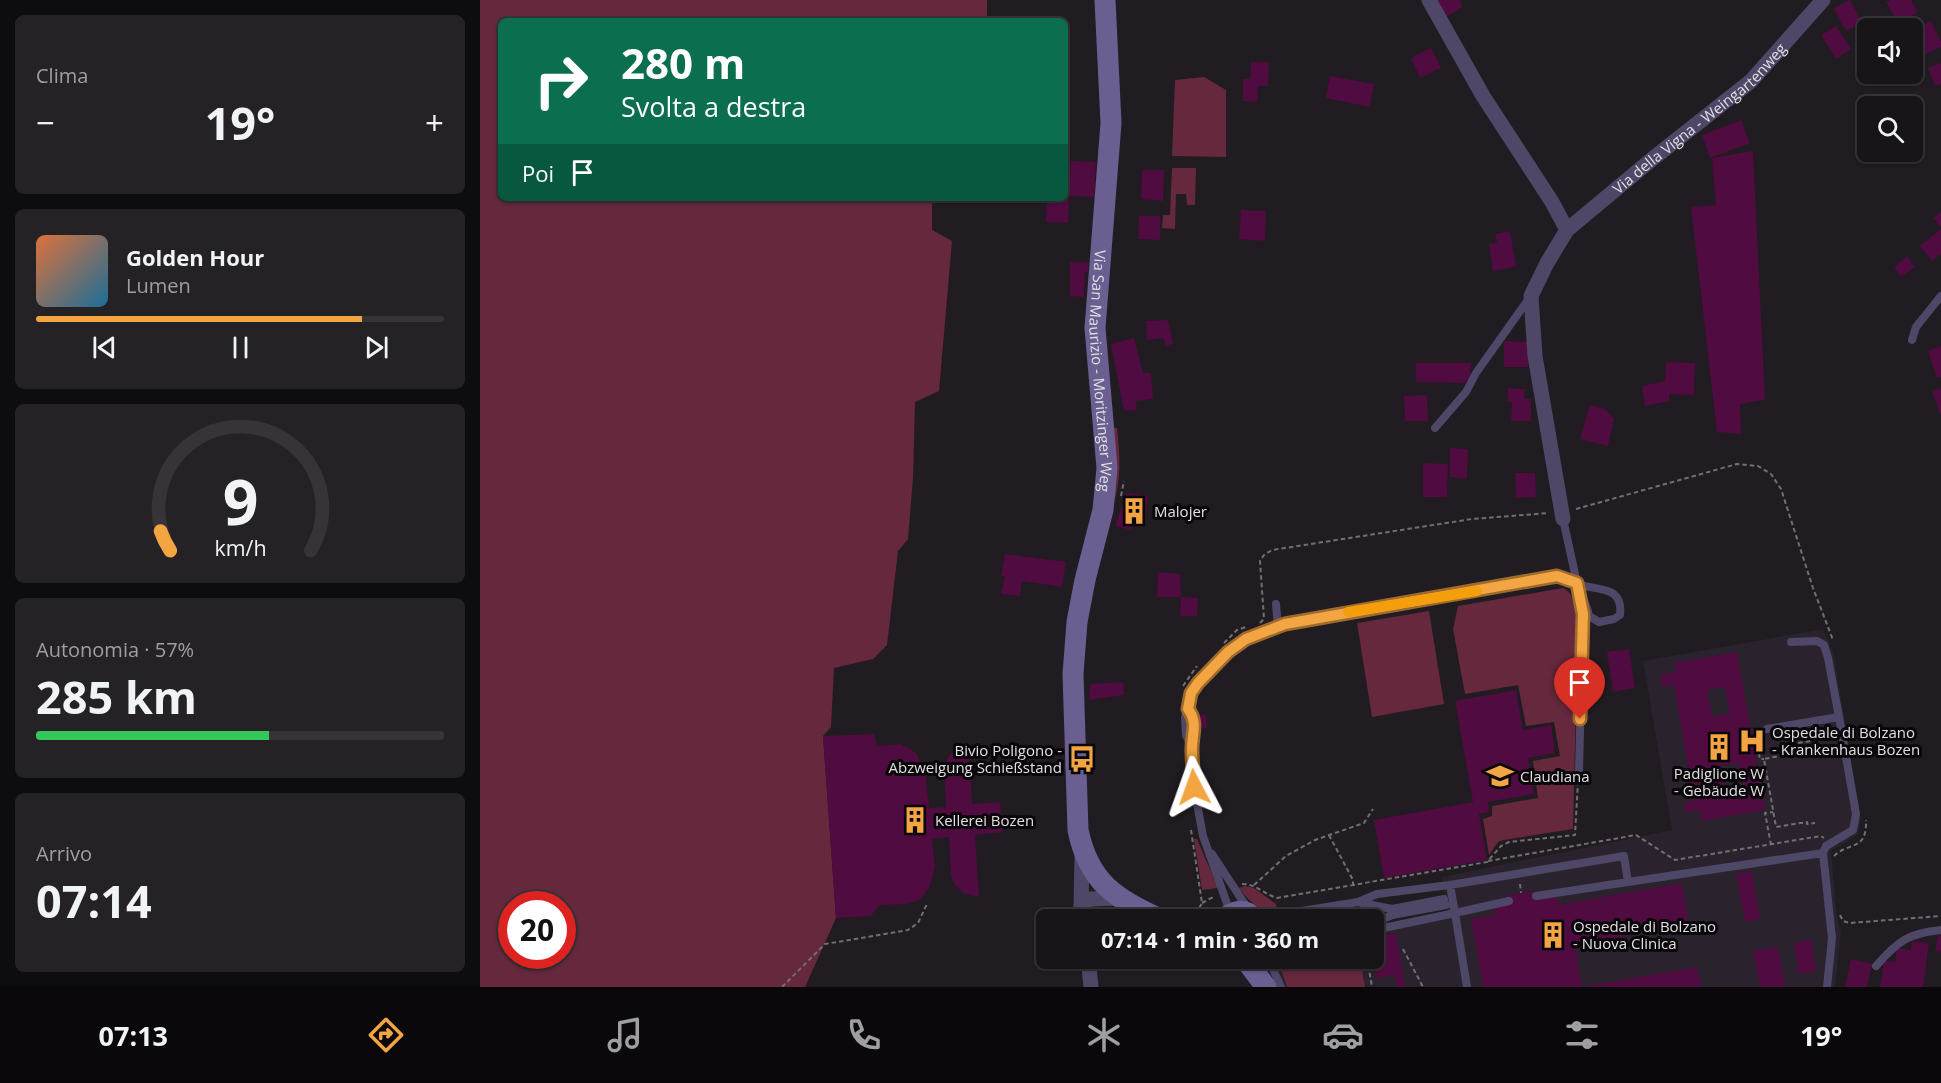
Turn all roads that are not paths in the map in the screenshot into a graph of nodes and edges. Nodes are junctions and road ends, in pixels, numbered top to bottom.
1 (1105, 0) edge
2 (1429, 0) edge
3 (1823, 0) edge
4 (1567, 230) junction
5 (1531, 296) junction
6 (1941, 296) edge
7 (1912, 340) dead end
8 (1435, 428) dead end
9 (1562, 516) joint
10 (1577, 586) junction
11 (1276, 604) dead end
12 (1278, 627) junction
13 (1791, 642) dead end
14 (1839, 717) junction
15 (1767, 729) dead end
16 (1579, 771) road end
17 (1206, 845) junction
18 (1082, 851) junction
19 (1823, 853) junction
20 (1628, 882) junction
21 (1450, 885) junction
22 (1536, 896) dead end
23 (1120, 898) junction
24 (1509, 901) dead end
25 (1358, 902) junction
26 (1367, 904) junction
27 (1082, 909) edge
28 (1084, 909) edge
29 (1142, 909) edge
30 (1236, 909) edge
31 (1239, 909) edge
32 (1303, 909) edge
33 (1368, 909) edge
34 (1455, 913) junction
35 (1384, 919) edge
36 (1384, 928) edge
37 (1941, 930) edge
38 (1876, 966) dead end
39 (1089, 969) edge
40 (1252, 969) edge
41 (1265, 969) edge
42 (1273, 969) edge
43 (1091, 987) edge
44 (1266, 987) edge
45 (1274, 987) edge
46 (1281, 987) edge
47 (1467, 987) edge
48 (1827, 987) edge

1 - 18 main road, Via San Maurizio - Moritzinger Weg
2 - 4 street
3 - 4 street, Via della Vigna - Weingartenweg
4 - 5 street, Via della Vigna - Weingartenweg
5 - 8 lane, Via della Vigna - Weingartenweg
5 - 9 street, Via della Vigna - Weingartenweg
6 - 7 lane
9 - 10 lane, Via della Vigna - Weingartenweg
10 - 10 lane
10 - 12 lane
10 - 16 lane, Via della Vigna - Weingartenweg
11 - 12 lane
12 - 17 lane
13 - 14 lane
14 - 15 lane
14 - 19 lane
17 - 30 lane
17 - 31 lane
18 - 23 main road
18 - 27 street, Via San Maurizio - Moritzinger Weg
19 - 20 lane
19 - 48 lane
20 - 21 lane
20 - 22 lane
21 - 25 lane
21 - 34 lane
23 - 28 street
23 - 29 main road
24 - 34 lane
25 - 26 lane
25 - 32 lane
26 - 33 lane
26 - 35 lane
34 - 36 lane
34 - 47 lane
37 - 38 lane
39 - 43 street
40 - 44 main road
41 - 45 main road
42 - 46 lane

